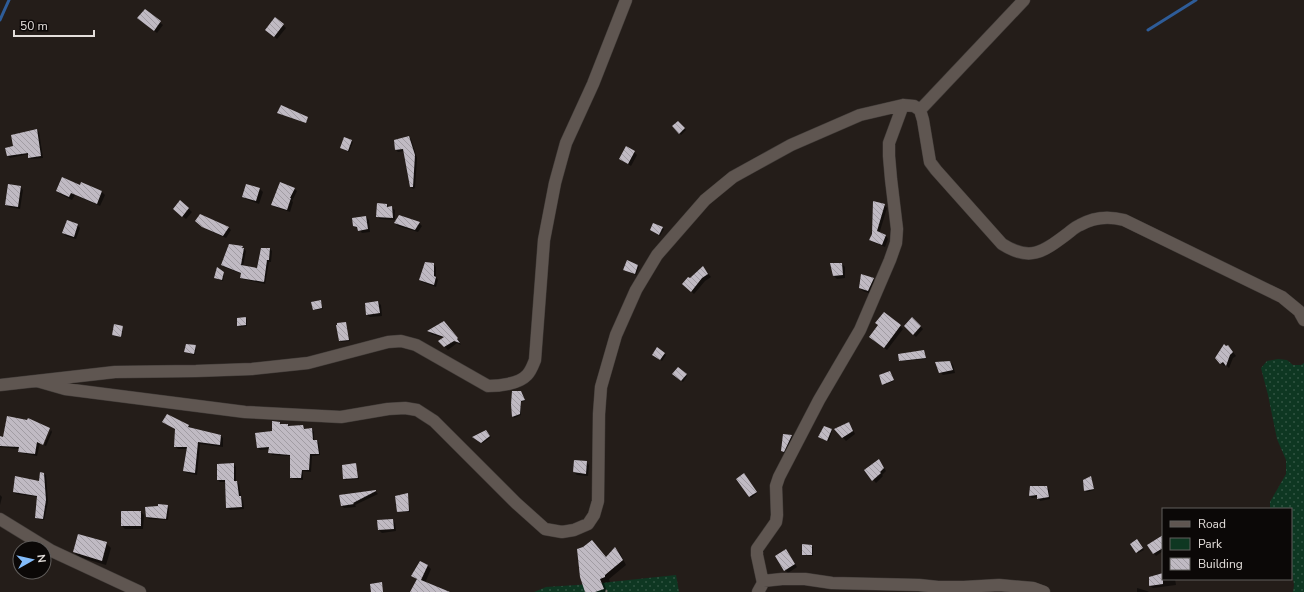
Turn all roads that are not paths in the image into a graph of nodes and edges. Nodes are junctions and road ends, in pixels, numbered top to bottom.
1 (626, 0) edge
2 (1024, 0) edge
3 (903, 106) junction
4 (920, 110) junction
5 (1304, 320) edge
6 (37, 381) junction
7 (0, 385) edge
8 (0, 518) edge
9 (760, 586) edge
10 (140, 592) edge
11 (1044, 592) edge

1 - 6 street
2 - 4 street
3 - 4 street
3 - 6 street
3 - 9 street
4 - 5 street
6 - 7 street
8 - 10 street
9 - 11 street

